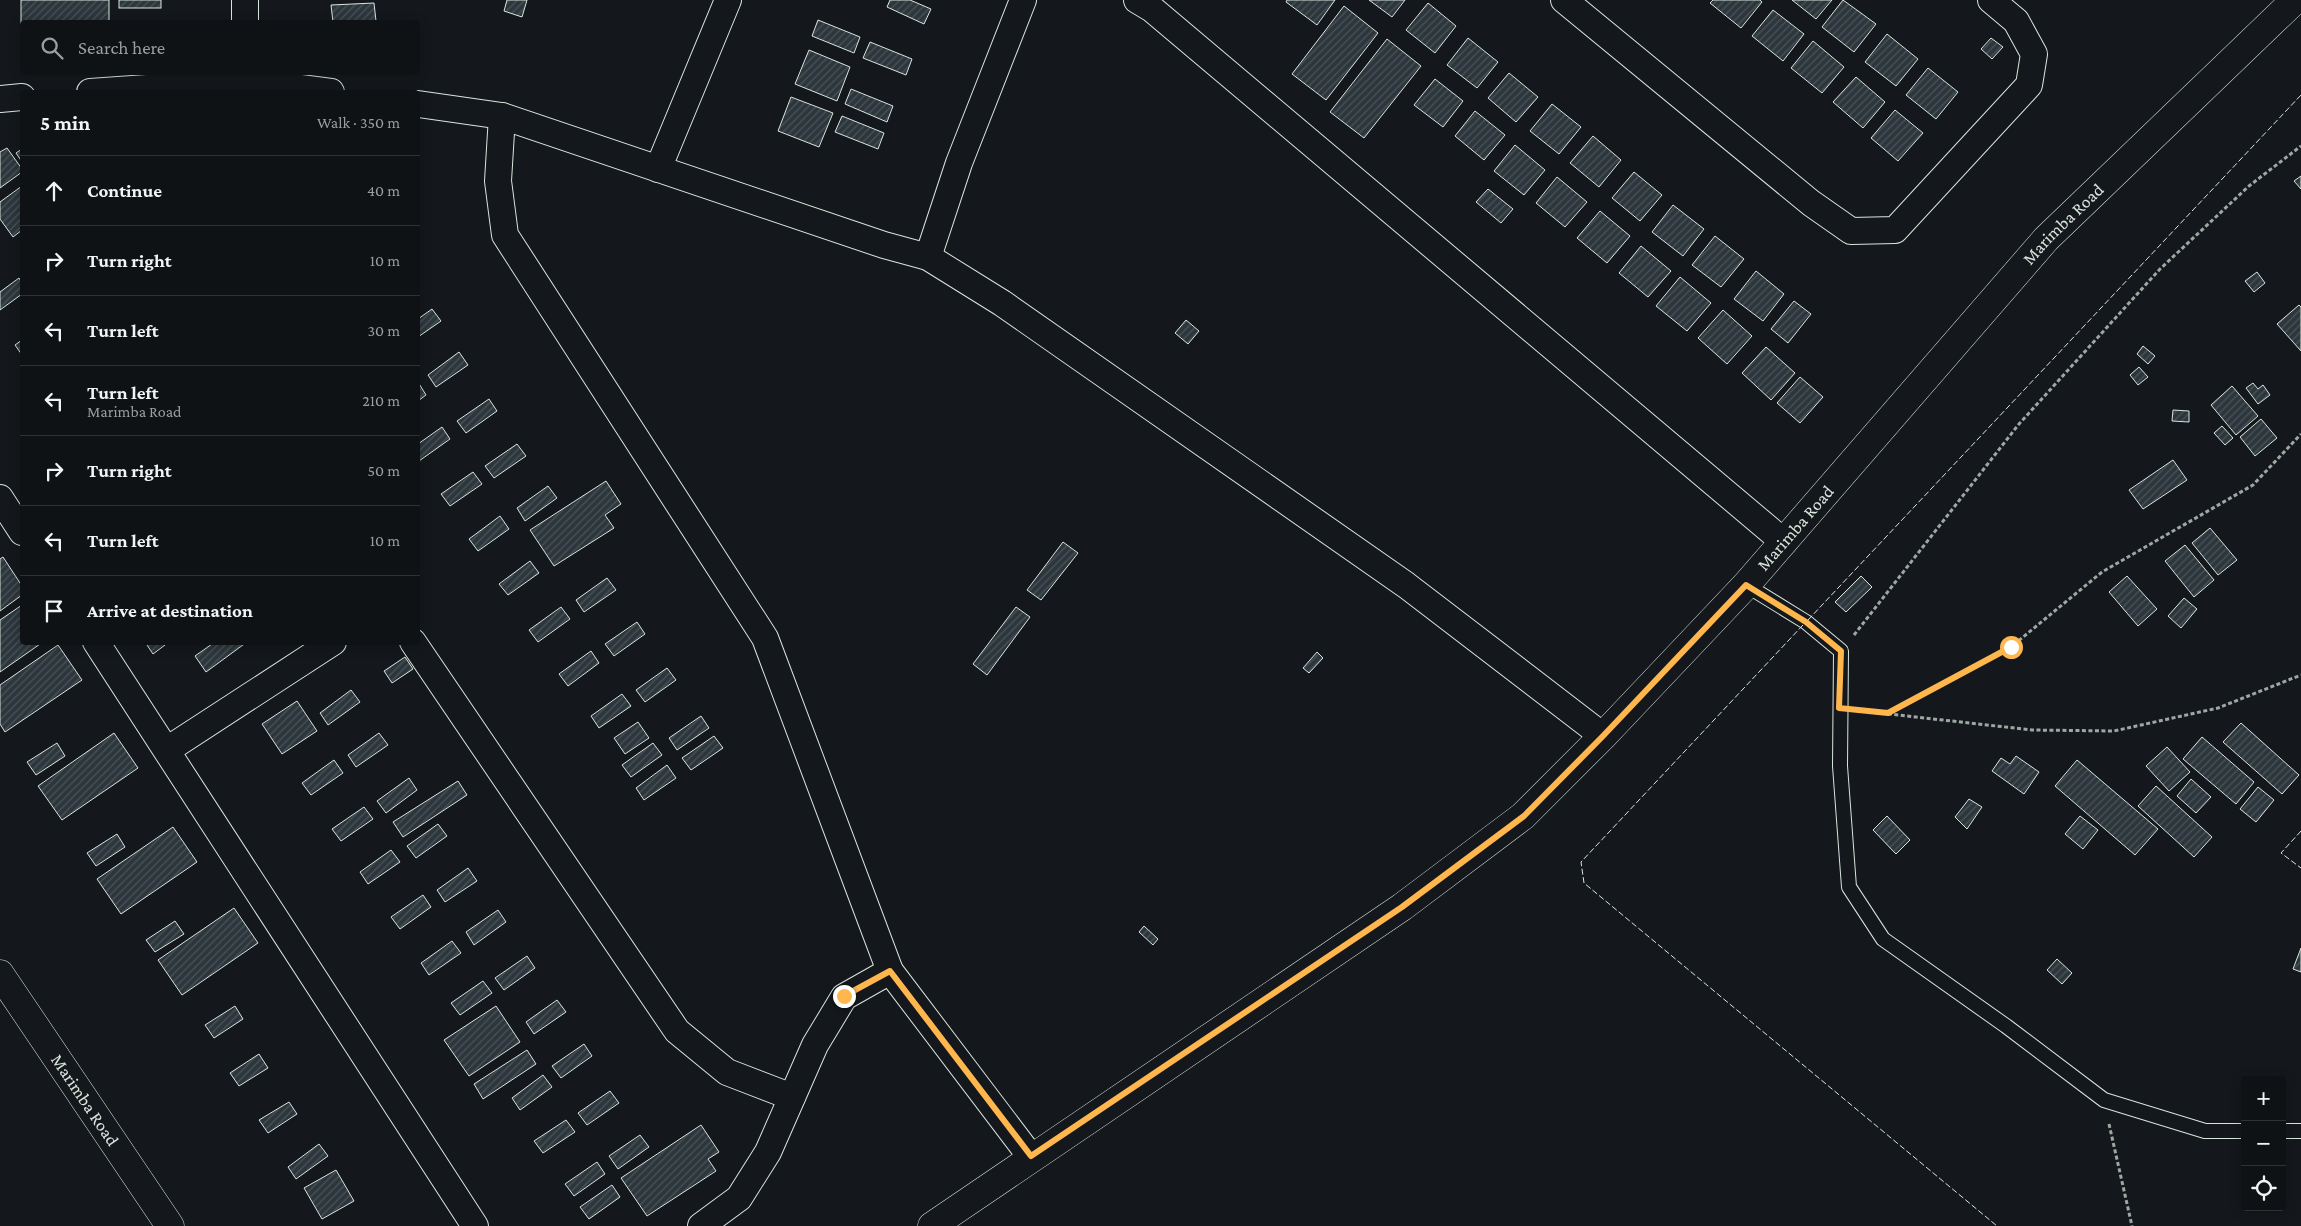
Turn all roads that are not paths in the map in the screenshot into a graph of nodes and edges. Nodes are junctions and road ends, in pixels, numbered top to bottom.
1 (245, 0) edge
2 (728, 0) edge
3 (1023, 0) edge
4 (1137, 0) edge
5 (1564, 0) edge
6 (1991, 0) edge
7 (2295, 0) edge
8 (246, 20) edge
9 (247, 77) edge
10 (137, 90) edge
11 (320, 90) edge
12 (20, 98) edge
13 (0, 99) edge
14 (420, 104) edge
15 (502, 116) junction
16 (658, 169) junction
17 (928, 257) junction
18 (0, 498) edge
19 (20, 529) edge
20 (1784, 542) junction
21 (1746, 585) junction
22 (98, 645) edge
23 (328, 645) edge
24 (415, 645) edge
25 (1603, 736) junction
26 (167, 750) junction
27 (890, 971) junction
28 (0, 974) edge
29 (792, 1097) junction
30 (2241, 1131) edge
31 (2286, 1131) edge
32 (2301, 1131) edge
33 (1031, 1156) junction
34 (170, 1226) edge
35 (475, 1226) edge
36 (701, 1226) edge
37 (932, 1226) edge

1 - 8 street
2 - 16 street
3 - 17 street
4 - 20 street
5 - 6 street
7 - 20 street, Marimba Road
9 - 10 street
9 - 11 street
12 - 13 street
14 - 15 street
15 - 16 street
15 - 27 street
16 - 17 street
17 - 25 street
18 - 19 street
20 - 21 street, Marimba Road
21 - 25 street, Marimba Road
21 - 30 lane
22 - 26 street
23 - 26 street
24 - 29 street
25 - 33 street, Marimba Road
26 - 35 street
27 - 29 street
27 - 33 street
28 - 34 street, Marimba Road
29 - 36 street
31 - 32 lane
33 - 37 street, Marimba Road

